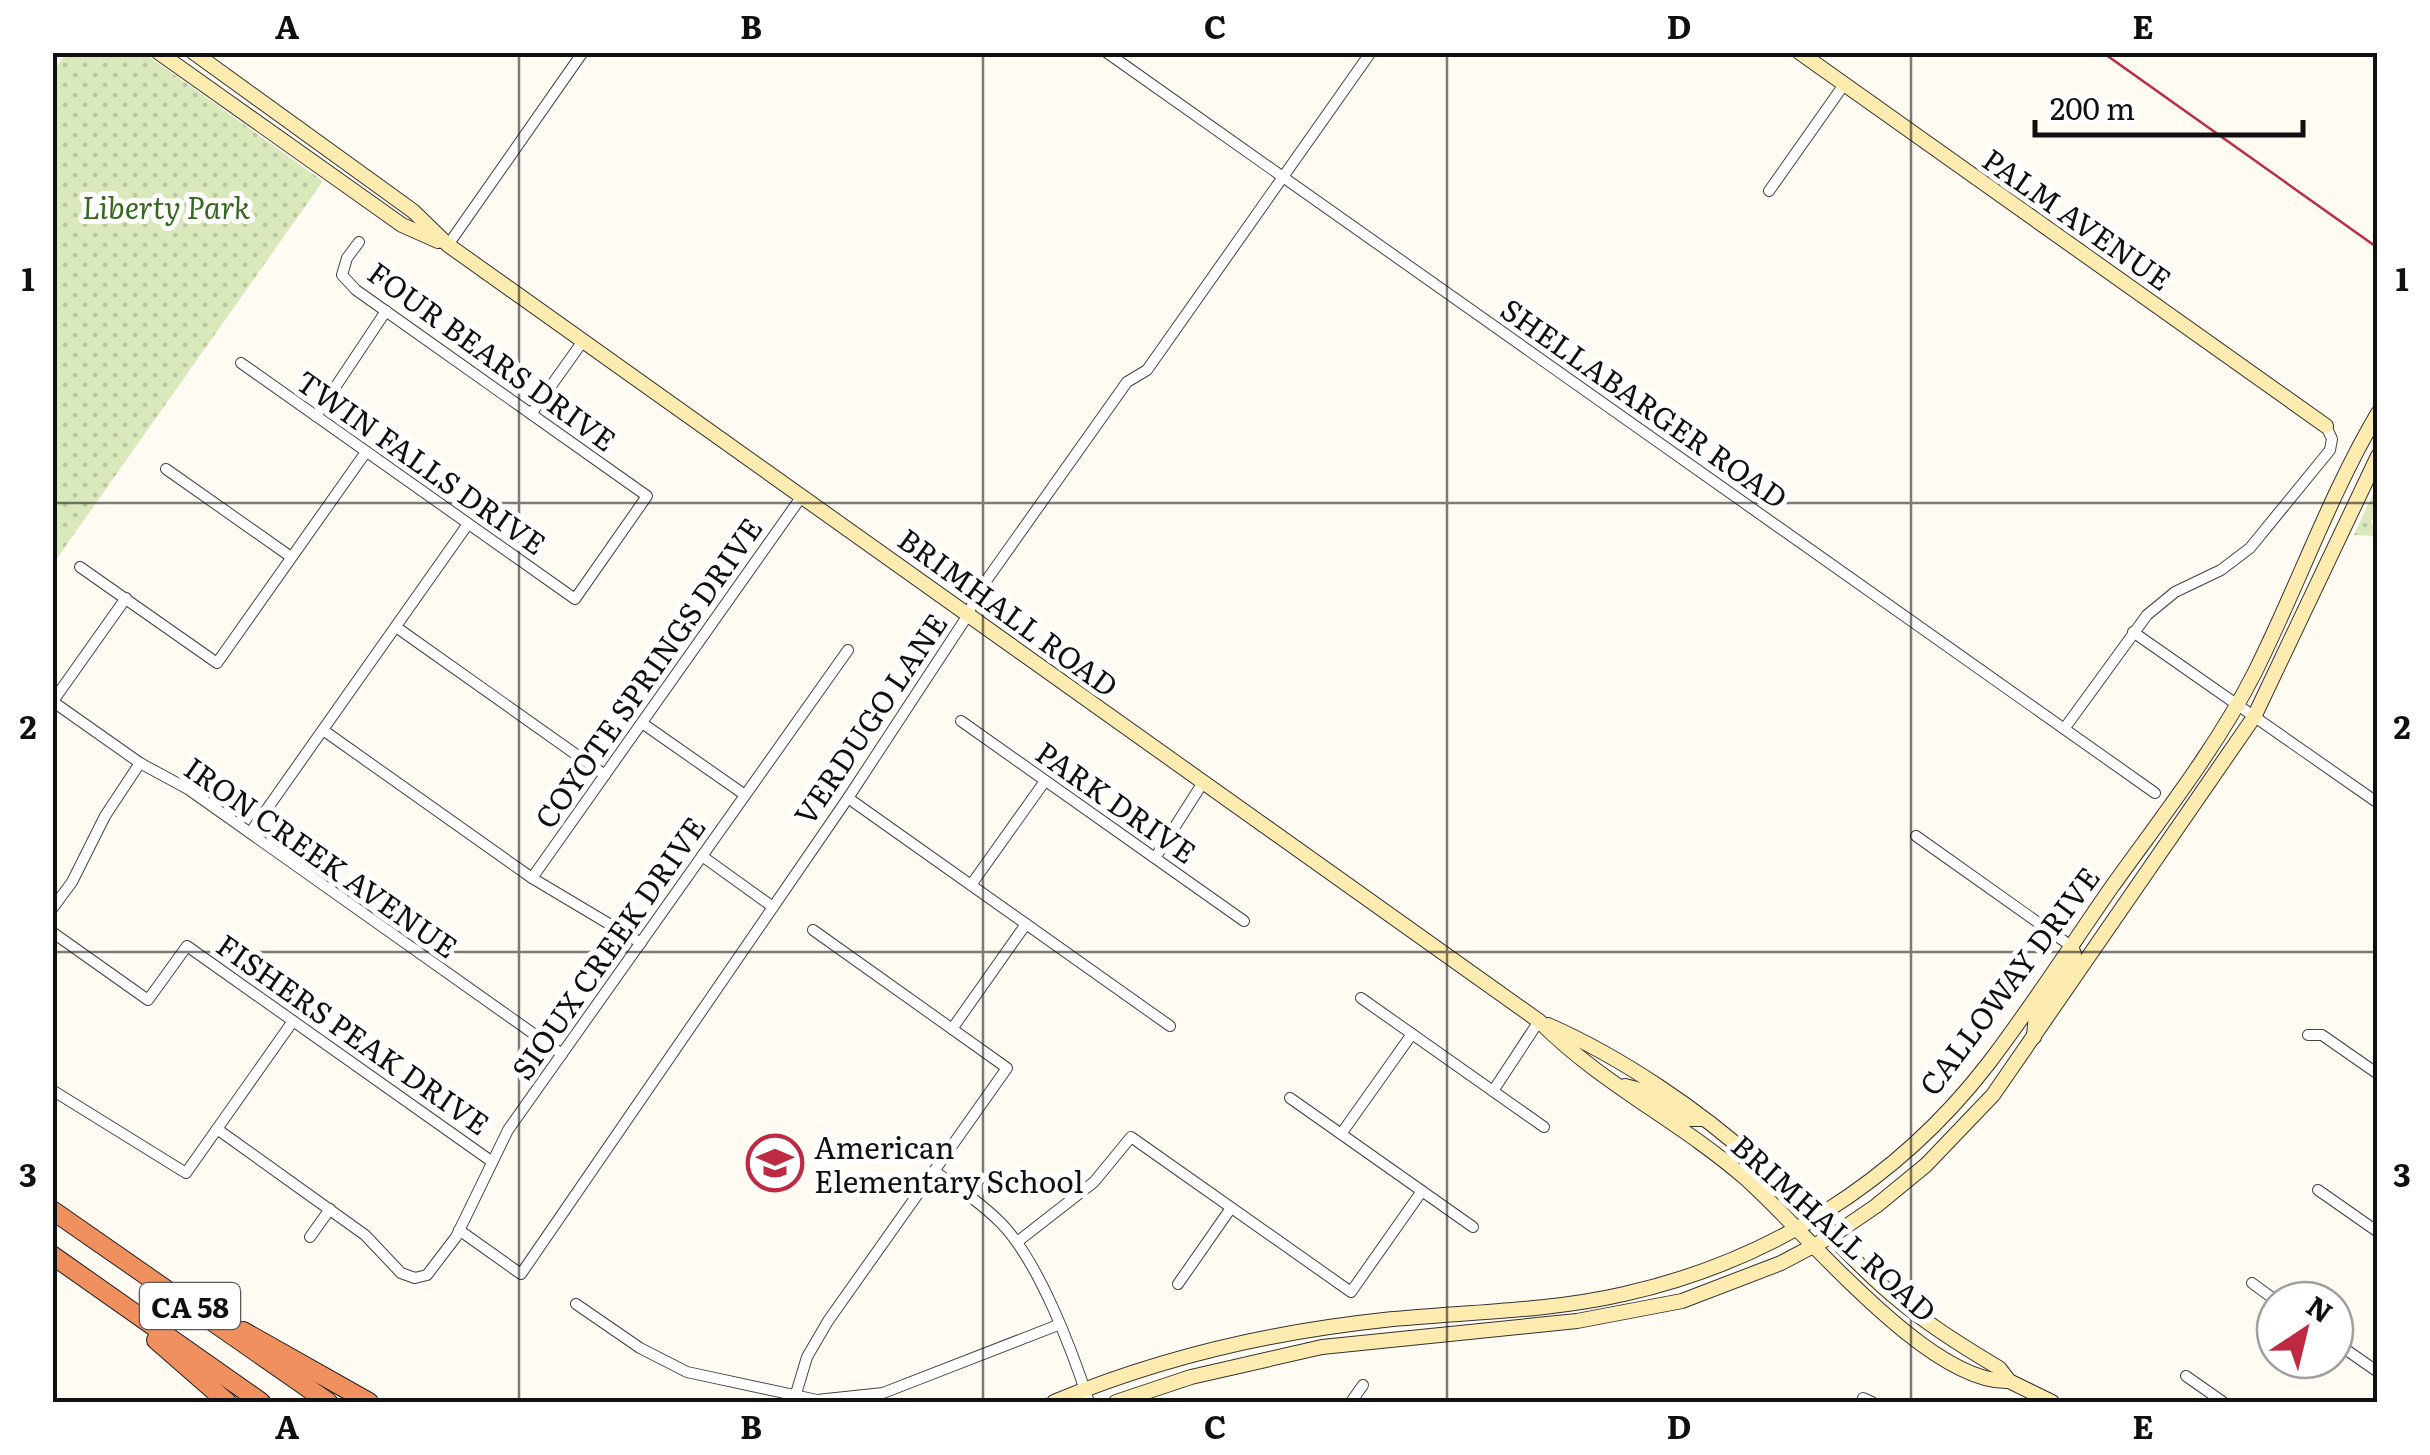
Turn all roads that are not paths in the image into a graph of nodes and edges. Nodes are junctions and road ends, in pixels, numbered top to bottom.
1 (158, 52) edge
2 (193, 52) edge
3 (583, 52) edge
4 (1106, 52) edge
5 (1371, 52) edge
6 (1799, 52) edge
7 (197, 80) junction
8 (1843, 86) junction
9 (281, 115) junction
10 (302, 153) junction
11 (1283, 177) junction
12 (378, 186) junction
13 (1769, 191) dead end
14 (359, 242) dead end
15 (448, 246) junction
16 (386, 311) junction
17 (583, 341) junction
18 (241, 363) dead end
19 (2378, 413) edge
20 (531, 414) junction
21 (316, 416) junction
22 (2326, 426) joint
23 (366, 452) junction
24 (2378, 456) edge
25 (166, 469) dead end
26 (802, 496) junction
27 (468, 524) junction
28 (292, 557) junction
29 (80, 567) dead end
30 (126, 598) junction
31 (574, 599) joint
32 (968, 615) junction
33 (396, 627) junction
34 (2133, 632) junction
35 (848, 650) dead end
36 (53, 702) edge
37 (2236, 706) junction
38 (2254, 718) junction
39 (961, 721) dead end
40 (642, 723) junction
41 (2064, 729) junction
42 (323, 730) junction
43 (140, 762) junction
44 (605, 775) junction
45 (1046, 781) junction
46 (1202, 784) junction
47 (2155, 793) dead end
48 (745, 796) junction
49 (848, 798) junction
50 (2378, 803) edge
51 (250, 833) junction
52 (1916, 836) dead end
53 (702, 856) junction
54 (1155, 858) junction
55 (532, 878) junction
56 (972, 886) junction
57 (773, 907) junction
58 (52, 909) edge
59 (1244, 921) dead end
60 (1026, 924) junction
61 (813, 930) dead end
62 (52, 932) edge
63 (640, 943) junction
64 (2071, 946) junction
65 (1362, 998) dead end
66 (293, 1021) junction
67 (1538, 1021) junction
68 (1170, 1026) dead end
69 (952, 1029) junction
70 (1412, 1034) junction
71 (2308, 1036) dead end
72 (2034, 1038) junction
73 (562, 1054) junction
74 (1996, 1054) junction
75 (2378, 1074) edge
76 (1610, 1082) junction
77 (52, 1090) edge
78 (1493, 1091) junction
79 (1290, 1098) dead end
80 (1703, 1119) junction
81 (1544, 1127) dead end
82 (217, 1129) junction
83 (1341, 1134) junction
84 (1953, 1139) junction
85 (491, 1160) junction
86 (934, 1171) junction
87 (2318, 1190) dead end
88 (1422, 1191) junction
89 (330, 1208) junction
90 (1232, 1208) junction
91 (52, 1210) edge
92 (1816, 1220) junction
93 (1473, 1227) dead end
94 (459, 1230) junction
95 (1796, 1230) junction
96 (2378, 1232) edge
97 (1832, 1236) junction
98 (310, 1237) dead end
99 (1017, 1242) junction
100 (1813, 1246) junction
101 (52, 1256) edge
102 (150, 1278) junction
103 (2252, 1283) dead end
104 (1178, 1284) dead end
105 (2255, 1285) edge
106 (1647, 1289) junction
107 (116, 1302) junction
108 (576, 1304) dead end
109 (1558, 1305) junction
110 (1556, 1324) junction
111 (1058, 1325) junction
112 (1488, 1330) junction
113 (2355, 1356) edge
114 (2378, 1372) edge
115 (2186, 1376) dead end
116 (2009, 1381) junction
117 (1363, 1386) dead end
118 (1087, 1396) edge
119 (795, 1397) junction
120 (227, 1402) edge
121 (261, 1402) edge
122 (328, 1402) edge
123 (369, 1402) edge
124 (1054, 1402) edge
125 (1116, 1402) edge
126 (1351, 1402) edge
127 (2052, 1402) edge
128 (2223, 1402) edge

1 - 7 street, BRIMHALL ROAD
2 - 9 street, BRIMHALL ROAD
3 - 15 street
4 - 11 street, SHELLABARGER ROAD
5 - 11 street, VERDUGO LANE
6 - 8 street, PALM AVENUE
7 - 9 street
7 - 10 street, BRIMHALL ROAD
8 - 13 street
8 - 22 street, PALM AVENUE
9 - 12 street, BRIMHALL ROAD
10 - 12 street
10 - 15 street, BRIMHALL ROAD
11 - 32 street, VERDUGO LANE
11 - 41 street, SHELLABARGER ROAD
12 - 15 street, BRIMHALL ROAD
14 - 16 street, FOUR BEARS DRIVE
15 - 17 street, BRIMHALL ROAD
16 - 20 street, FOUR BEARS DRIVE
16 - 21 street
17 - 20 street
17 - 26 street, BRIMHALL ROAD
18 - 21 street, TWIN FALLS DRIVE
19 - 37 street, CALLOWAY DRIVE
20 - 31 street, FOUR BEARS DRIVE
21 - 23 street, TWIN FALLS DRIVE
22 - 34 street
23 - 27 street, TWIN FALLS DRIVE
23 - 28 street
24 - 38 street, CALLOWAY DRIVE
25 - 28 street
26 - 32 street, BRIMHALL ROAD
26 - 40 street, COYOTE SPRINGS DRIVE
27 - 31 street, TWIN FALLS DRIVE
27 - 33 street
28 - 30 street
29 - 30 street
30 - 36 street
32 - 46 street, BRIMHALL ROAD
32 - 49 street, VERDUGO LANE
33 - 42 street
33 - 44 street
34 - 37 street
34 - 41 street
35 - 48 street, SIOUX CREEK DRIVE
36 - 43 street, IRON CREEK AVENUE
37 - 38 street
37 - 64 street, CALLOWAY DRIVE
38 - 50 street
38 - 72 street, CALLOWAY DRIVE
39 - 45 street, PARK DRIVE
40 - 44 street, COYOTE SPRINGS DRIVE
40 - 48 street
41 - 47 street, SHELLABARGER ROAD
42 - 51 street
42 - 55 street
43 - 51 street, IRON CREEK AVENUE
43 - 58 street
44 - 55 street, COYOTE SPRINGS DRIVE
45 - 54 street, PARK DRIVE
45 - 56 street
46 - 54 street
46 - 67 street, BRIMHALL ROAD
48 - 53 street, SIOUX CREEK DRIVE
49 - 56 street
49 - 57 street, VERDUGO LANE
51 - 73 street, IRON CREEK AVENUE
52 - 64 street
53 - 57 street
53 - 63 street, SIOUX CREEK DRIVE
54 - 59 street, PARK DRIVE
55 - 63 street
56 - 60 street
57 - 94 street, VERDUGO LANE
60 - 68 street
60 - 69 street
61 - 69 street
62 - 66 street, FISHERS PEAK DRIVE
63 - 73 street, SIOUX CREEK DRIVE
64 - 72 street
64 - 74 street, CALLOWAY DRIVE
65 - 70 street
66 - 82 street
66 - 85 street, FISHERS PEAK DRIVE
67 - 76 street, BRIMHALL ROAD
67 - 78 street
67 - 80 street, BRIMHALL ROAD
69 - 86 street
70 - 78 street
70 - 83 street
71 - 75 street
72 - 84 street, CALLOWAY DRIVE
73 - 85 street, SIOUX CREEK DRIVE
74 - 84 street
74 - 92 street, CALLOWAY DRIVE
76 - 80 street
76 - 95 street, BRIMHALL ROAD
77 - 82 street
78 - 81 street
79 - 83 street
80 - 92 street, BRIMHALL ROAD
82 - 89 street
83 - 88 street
84 - 97 street, CALLOWAY DRIVE
85 - 94 street, SIOUX CREEK DRIVE
86 - 99 street
86 - 119 street
87 - 96 street
88 - 90 street
88 - 93 street
89 - 94 street, SIOUX CREEK DRIVE
89 - 98 street
90 - 99 street
90 - 104 street
91 - 102 highway, CA 58
92 - 95 street, CALLOWAY DRIVE
92 - 97 street, BRIMHALL ROAD
95 - 100 street, BRIMHALL ROAD
95 - 106 street, CALLOWAY DRIVE
97 - 100 street, CALLOWAY DRIVE
97 - 116 street, BRIMHALL ROAD
99 - 111 street
100 - 110 street, CALLOWAY DRIVE
100 - 116 street, BRIMHALL ROAD
101 - 107 highway, CA 58
102 - 122 highway, CA 58
102 - 123 highway
103 - 105 street
106 - 109 street, CALLOWAY DRIVE
106 - 110 street
107 - 120 highway
107 - 121 highway, CA 58
108 - 119 street
109 - 112 street
109 - 118 street, CALLOWAY DRIVE
110 - 112 street, CALLOWAY DRIVE
111 - 118 street
111 - 119 street
112 - 125 street, CALLOWAY DRIVE
113 - 114 street
115 - 128 street
116 - 127 street, BRIMHALL ROAD
117 - 126 street
118 - 124 street, CALLOWAY DRIVE

